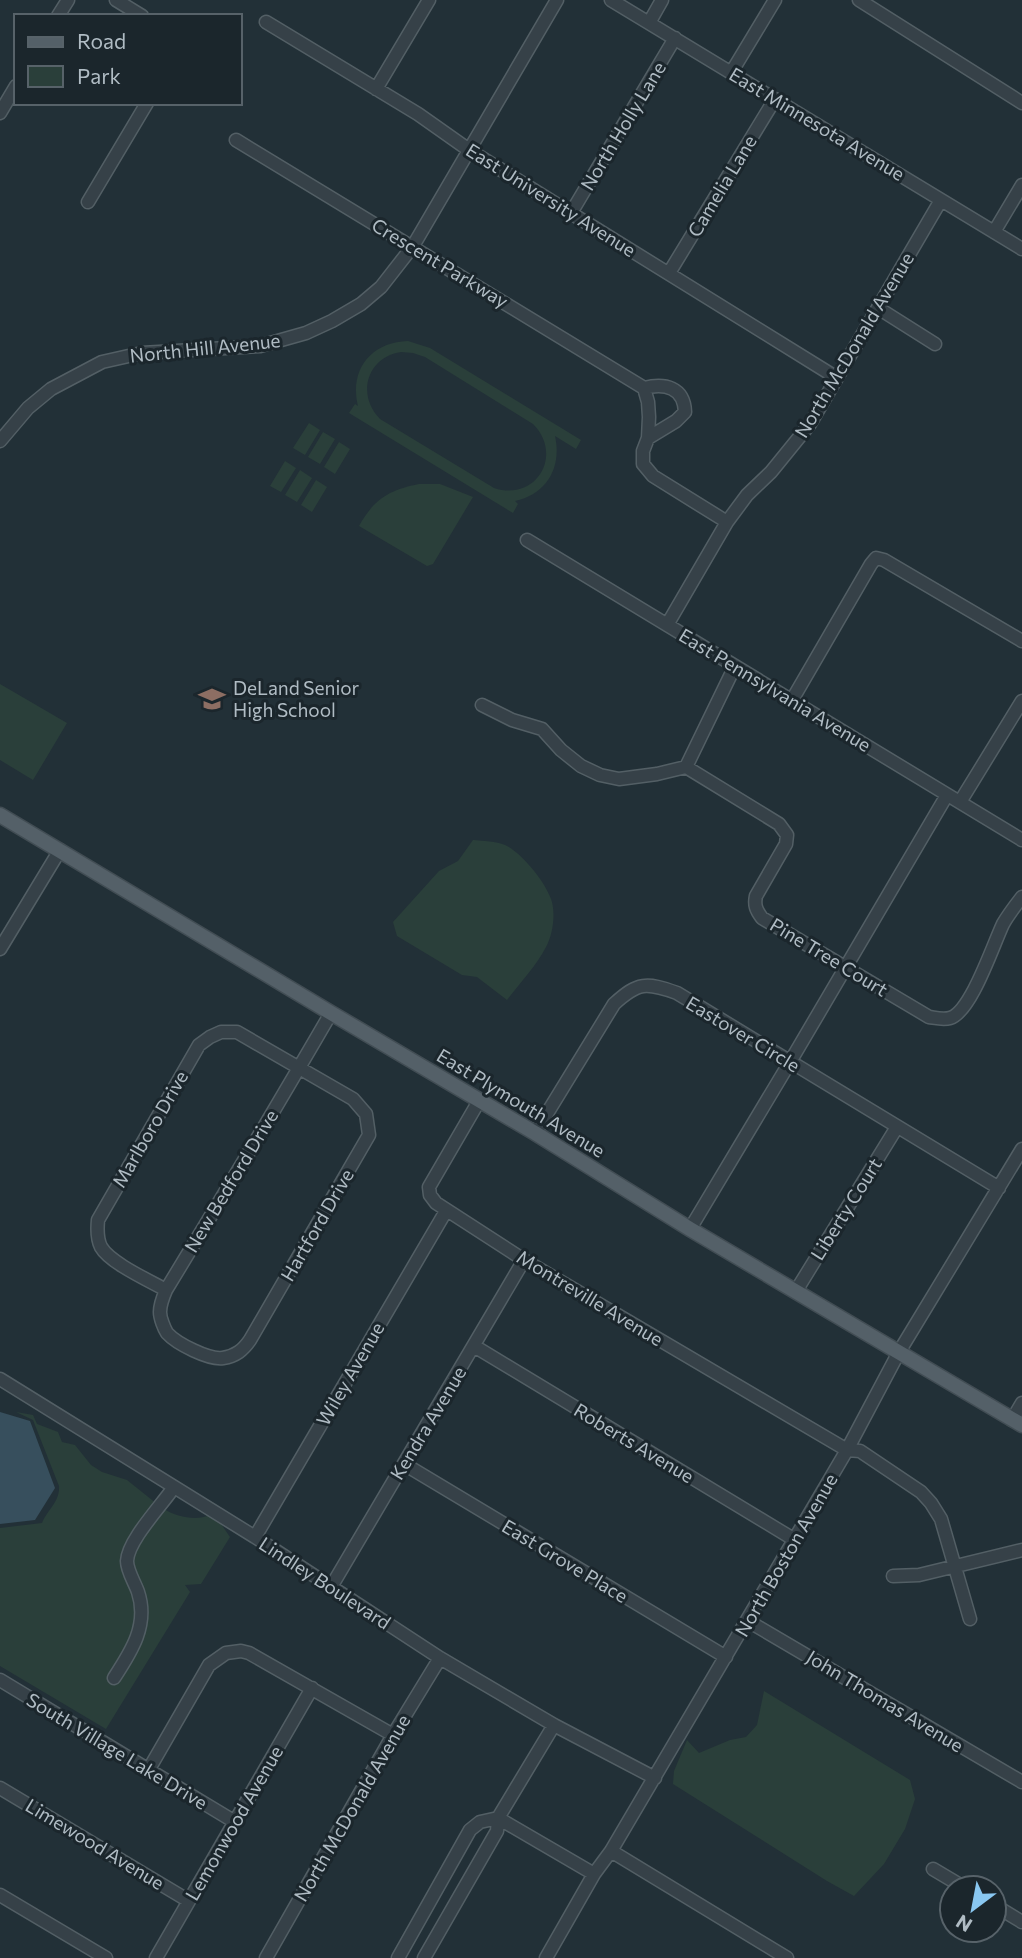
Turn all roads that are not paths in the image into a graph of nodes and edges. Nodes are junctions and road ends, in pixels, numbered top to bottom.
1 (116, 0) edge
2 (429, 0) edge
3 (557, 0) edge
4 (611, 0) edge
5 (662, 0) edge
6 (775, 0) edge
7 (859, 0) edge
8 (139, 14) edge
9 (266, 22) dead end
10 (649, 23) junction
11 (675, 38) junction
12 (731, 73) junction
13 (14, 89) edge
14 (376, 89) junction
15 (775, 99) junction
16 (1022, 103) edge
17 (146, 105) edge
18 (0, 113) edge
19 (236, 140) dead end
20 (469, 150) junction
21 (1021, 189) edge
22 (942, 200) junction
23 (88, 202) dead end
24 (570, 213) junction
25 (994, 232) junction
26 (413, 246) junction
27 (1022, 249) edge
28 (669, 273) junction
29 (878, 308) junction
30 (935, 344) dead end
31 (837, 378) junction
32 (644, 388) junction
33 (648, 438) junction
34 (0, 441) edge
35 (727, 522) junction
36 (527, 540) dead end
37 (667, 625) junction
38 (1022, 641) edge
39 (735, 666) junction
40 (792, 700) junction
41 (1022, 701) edge
42 (482, 705) dead end
43 (686, 767) junction
44 (947, 795) junction
45 (960, 802) junction
46 (0, 815) edge
47 (1022, 840) edge
48 (60, 850) junction
49 (1022, 897) edge
50 (0, 949) edge
51 (846, 967) junction
52 (331, 1013) junction
53 (790, 1062) junction
54 (300, 1067) junction
55 (479, 1101) junction
56 (897, 1127) junction
57 (535, 1133) junction
58 (1022, 1149) edge
59 (999, 1188) junction
60 (446, 1211) junction
61 (690, 1229) junction
62 (524, 1260) junction
63 (166, 1290) junction
64 (796, 1291) junction
65 (474, 1346) junction
66 (187, 1347) joint
67 (899, 1352) junction
68 (0, 1380) edge
69 (1022, 1403) edge
70 (1017, 1422) edge
71 (847, 1450) junction
72 (404, 1464) junction
73 (174, 1487) junction
74 (255, 1537) junction
75 (795, 1541) junction
76 (1022, 1550) edge
77 (954, 1567) junction
78 (893, 1576) dead end
79 (331, 1587) junction
80 (970, 1619) dead end
81 (748, 1620) junction
82 (726, 1657) junction
83 (440, 1658) junction
84 (114, 1678) dead end
85 (0, 1680) edge
86 (312, 1688) junction
87 (554, 1725) junction
88 (393, 1735) junction
89 (149, 1769) junction
90 (655, 1778) junction
91 (1022, 1782) edge
92 (0, 1788) edge
93 (498, 1818) junction
94 (235, 1822) junction
95 (611, 1851) junction
96 (933, 1869) dead end
97 (594, 1874) junction
98 (941, 1874) edge
99 (0, 1895) edge
100 (189, 1901) junction
101 (107, 1958) edge
102 (156, 1958) edge
103 (266, 1958) edge
104 (398, 1958) edge
105 (424, 1958) edge
106 (546, 1958) edge
107 (787, 1958) edge

1 - 8 street
2 - 14 street
3 - 20 street, North Hill Avenue
4 - 10 street, East Minnesota Avenue
5 - 10 street
6 - 12 street
7 - 16 street
9 - 14 street, East University Avenue
10 - 11 street, East Minnesota Avenue
11 - 12 street, East Minnesota Avenue
11 - 24 street, North Holly Lane
12 - 15 street, East Minnesota Avenue
13 - 18 street
14 - 20 street, East University Avenue
15 - 22 street, East Minnesota Avenue
15 - 28 street, Camelia Lane
17 - 23 street
19 - 26 street, Crescent Parkway
20 - 24 street, East University Avenue
20 - 26 street, North Hill Avenue
21 - 25 street
22 - 25 street, East Minnesota Avenue
22 - 29 street, North McDonald Avenue
24 - 28 street, East University Avenue
25 - 27 street, East Minnesota Avenue
26 - 32 street, Crescent Parkway
26 - 34 street, North Hill Avenue
28 - 31 street, East University Avenue
29 - 30 street
29 - 31 street, North McDonald Avenue
31 - 35 street, North McDonald Avenue
32 - 33 street
32 - 33 street, Crescent Parkway
33 - 35 street
35 - 37 street, North McDonald Avenue
36 - 37 street, East Pennsylvania Avenue
37 - 39 street, East Pennsylvania Avenue
38 - 40 street
39 - 40 street, East Pennsylvania Avenue
39 - 43 street
40 - 44 street, East Pennsylvania Avenue
41 - 45 street
42 - 43 street
43 - 51 street, Pine Tree Court
44 - 45 street, East Pennsylvania Avenue
44 - 51 street
45 - 47 street, East Pennsylvania Avenue
46 - 48 main road, East Plymouth Avenue
48 - 50 street
48 - 52 main road, East Plymouth Avenue
49 - 51 street, Pine Tree Court
51 - 53 street
52 - 54 street, New Bedford Drive
52 - 55 main road, East Plymouth Avenue
53 - 56 street, Eastover Circle
53 - 57 street, Eastover Circle
53 - 61 street
54 - 63 street, New Bedford Drive
54 - 63 street, Marlboro Drive
54 - 66 street, Hartford Drive
55 - 57 main road, East Plymouth Avenue
55 - 60 street, Montreville Avenue
56 - 59 street, Eastover Circle
56 - 64 street, Liberty Court
57 - 61 main road, East Plymouth Avenue
58 - 59 street, North Boston Avenue
59 - 67 street, North Boston Avenue
60 - 62 street, Montreville Avenue
60 - 74 street, Wiley Avenue
61 - 64 main road, East Plymouth Avenue
62 - 65 street, Kendra Avenue
62 - 71 street, Montreville Avenue
63 - 66 street, New Bedford Drive
64 - 67 main road, East Plymouth Avenue
65 - 72 street, Kendra Avenue
65 - 75 street, Roberts Avenue
67 - 70 main road, East Plymouth Avenue
67 - 71 street, North Boston Avenue
68 - 73 street, Lindley Boulevard
69 - 70 street
71 - 75 street, North Boston Avenue
71 - 77 street, Montreville Avenue
72 - 79 street, Kendra Avenue
72 - 82 street, East Grove Place
73 - 74 street, Lindley Boulevard
73 - 84 street
74 - 79 street, Lindley Boulevard
75 - 81 street, North Boston Avenue
76 - 77 street
77 - 78 street
77 - 80 street, Montreville Avenue
79 - 83 street, Lindley Boulevard
81 - 82 street, North Boston Avenue
81 - 91 street, John Thomas Avenue
82 - 90 street, North Boston Avenue
83 - 87 street, Lindley Boulevard
83 - 88 street, North McDonald Avenue
85 - 89 street, South Village Lake Drive
86 - 88 street
86 - 89 street
86 - 94 street, Lemonwood Avenue
87 - 90 street, Lindley Boulevard
87 - 93 street
88 - 103 street, North McDonald Avenue
89 - 94 street, South Village Lake Drive
90 - 95 street, North Boston Avenue
92 - 100 street, Limewood Avenue
93 - 97 street
93 - 104 street
93 - 105 street
94 - 100 street, Lemonwood Avenue
95 - 97 street, North Boston Avenue
95 - 107 street
96 - 98 street
97 - 106 street, North Boston Avenue
99 - 101 street
100 - 102 street, Lemonwood Avenue

